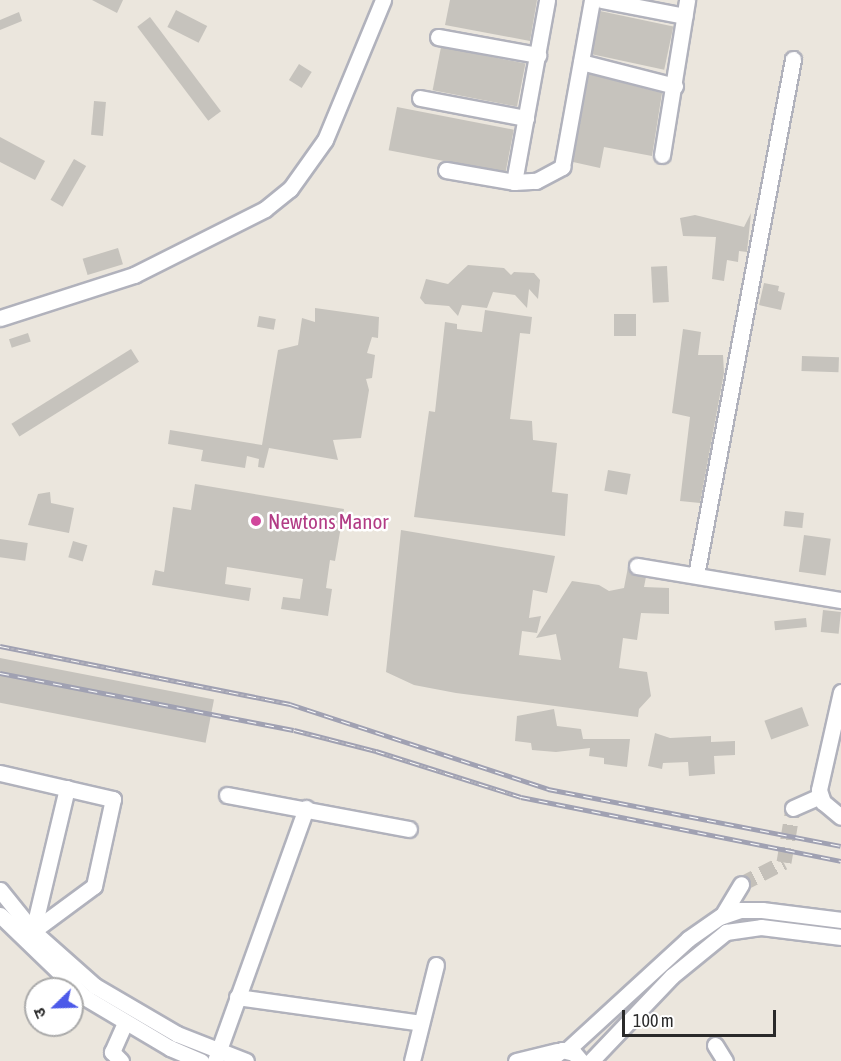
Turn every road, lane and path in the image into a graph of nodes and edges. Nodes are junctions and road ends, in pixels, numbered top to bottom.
1 (383, 0) edge
2 (547, 0) edge
3 (592, 0) edge
4 (602, 0) edge
5 (687, 0) edge
6 (684, 16) junction
7 (438, 37) dead end
8 (538, 55) junction
9 (793, 59) dead end
10 (581, 62) junction
11 (675, 86) junction
12 (420, 98) dead end
13 (526, 118) junction
14 (662, 155) dead end
15 (446, 170) dead end
16 (514, 182) junction
17 (0, 318) edge
18 (637, 566) dead end
19 (696, 575) junction
20 (841, 600) edge
21 (841, 692) edge
22 (0, 773) edge
23 (67, 788) junction
24 (227, 795) dead end
25 (820, 796) junction
26 (306, 808) junction
27 (793, 808) dead end
28 (841, 817) edge
29 (409, 829) dead end
30 (741, 884) tunnel mouth
31 (0, 890) edge
32 (0, 915) edge
33 (722, 916) junction
34 (841, 920) edge
35 (33, 931) junction
36 (841, 937) edge
37 (436, 965) dead end
38 (237, 997) junction
39 (125, 1023) junction
40 (421, 1023) junction
41 (715, 1045) dead end
42 (558, 1054) edge
43 (217, 1056) edge
44 (121, 1061) edge
45 (201, 1061) edge
46 (246, 1061) edge
47 (412, 1061) edge
48 (516, 1061) edge
49 (581, 1061) edge
50 (591, 1061) edge
51 (725, 1061) edge

1 - 17 street
2 - 8 street
3 - 10 street
4 - 6 street
5 - 6 street
6 - 11 street
7 - 8 street
8 - 13 street
9 - 19 street
10 - 11 street
10 - 16 street
11 - 14 street
12 - 13 street
13 - 16 street
15 - 16 street
18 - 19 street
19 - 20 street
21 - 25 street
22 - 23 street
23 - 35 street
23 - 35 street
24 - 26 street
25 - 27 street
25 - 28 street
26 - 29 street
26 - 38 street
30 - 33 street
31 - 35 street
32 - 39 street
33 - 34 street
33 - 42 street
35 - 43 street
36 - 50 street
37 - 40 street
38 - 40 street
38 - 43 street
39 - 44 street
39 - 45 street
40 - 47 street
41 - 51 street
42 - 48 street
42 - 49 street
43 - 46 street

